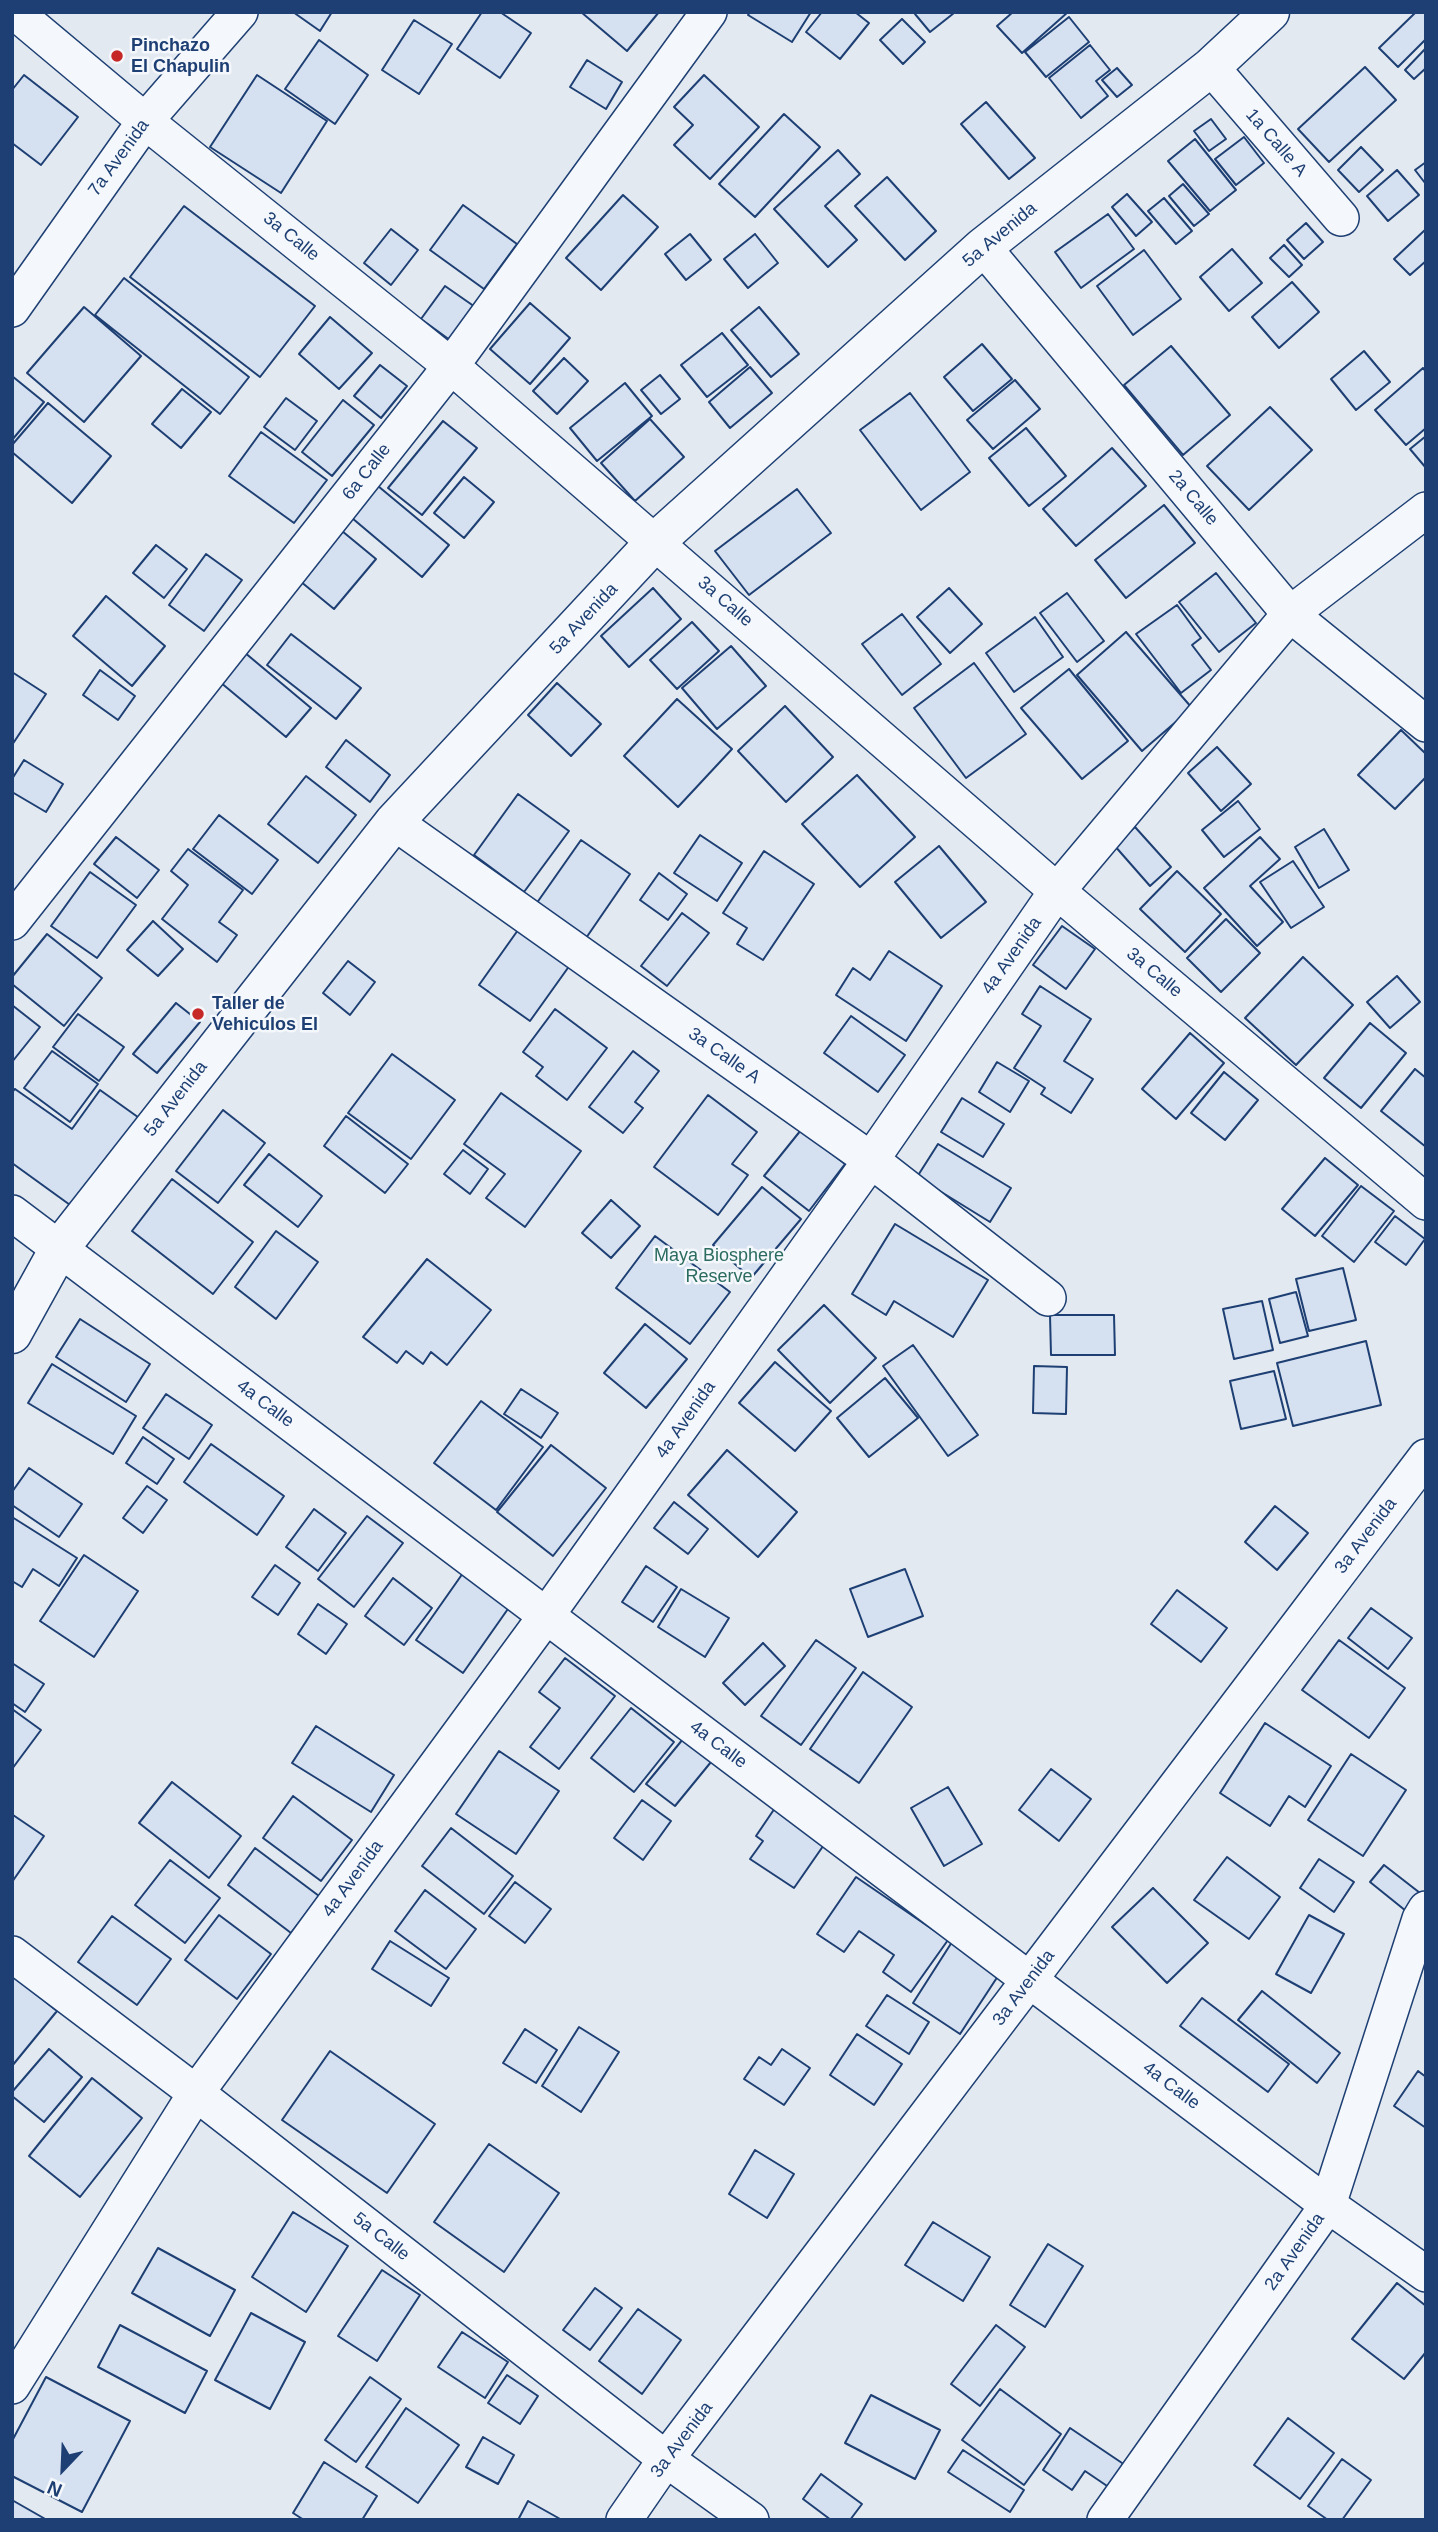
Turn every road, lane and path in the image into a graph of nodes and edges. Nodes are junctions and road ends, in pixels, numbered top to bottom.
1 (15, 12) edge
2 (709, 12) edge
3 (1270, 12) edge
4 (232, 17) edge
5 (1211, 67) junction
6 (145, 121) junction
7 (1341, 218) dead end
8 (984, 247) junction
9 (12, 309) edge
10 (451, 366) junction
11 (1426, 510) edge
12 (655, 542) junction
13 (1290, 614) junction
14 (1426, 724) edge
15 (394, 822) junction
16 (1057, 891) junction
17 (12, 922) edge
18 (871, 1160) junction
19 (1426, 1202) edge
20 (12, 1213) edge
21 (59, 1249) junction
22 (1048, 1298) dead end
23 (12, 1334) edge
24 (1426, 1457) edge
25 (547, 1616) junction
26 (1426, 1909) edge
27 (12, 1954) edge
28 (1030, 1980) junction
29 (196, 2093) junction
30 (1328, 2205) junction
31 (1426, 2274) edge
32 (12, 2386) edge
33 (666, 2459) junction
34 (624, 2520) edge
35 (751, 2520) edge
36 (1105, 2520) edge

1 - 6 street, 3a Calle
2 - 10 street, 6a Calle
3 - 5 street, 5a Avenida
4 - 6 street, 7a Avenida
5 - 7 street, 1a Calle A
5 - 8 street, 5a Avenida
6 - 9 street, 7a Avenida
6 - 10 street, 3a Calle
8 - 12 street, 5a Avenida
8 - 13 street, 2a Calle
10 - 12 street, 3a Calle
10 - 17 street, 6a Calle
11 - 13 street, 4a Avenida
12 - 15 street, 5a Avenida
12 - 16 street, 3a Calle
13 - 14 street, 2a Calle
13 - 16 street, 4a Avenida
15 - 18 street, 3a Calle A
15 - 21 street, 5a Avenida
16 - 18 street, 4a Avenida
16 - 19 street, 3a Calle
18 - 22 street, 3a Calle A
18 - 25 street, 4a Avenida
20 - 21 street, 4a Calle
21 - 23 street, 5a Avenida
21 - 25 street, 4a Calle
24 - 28 street, 3a Avenida
25 - 28 street, 4a Calle
25 - 29 street, 4a Avenida
26 - 30 street, 2a Avenida
27 - 29 street, 5a Calle
28 - 30 street, 4a Calle
28 - 33 street, 3a Avenida
29 - 32 street, 4a Avenida
29 - 33 street, 5a Calle
30 - 31 street, 4a Calle
30 - 36 street, 2a Avenida
33 - 34 street, 3a Avenida
33 - 35 street, 5a Calle

